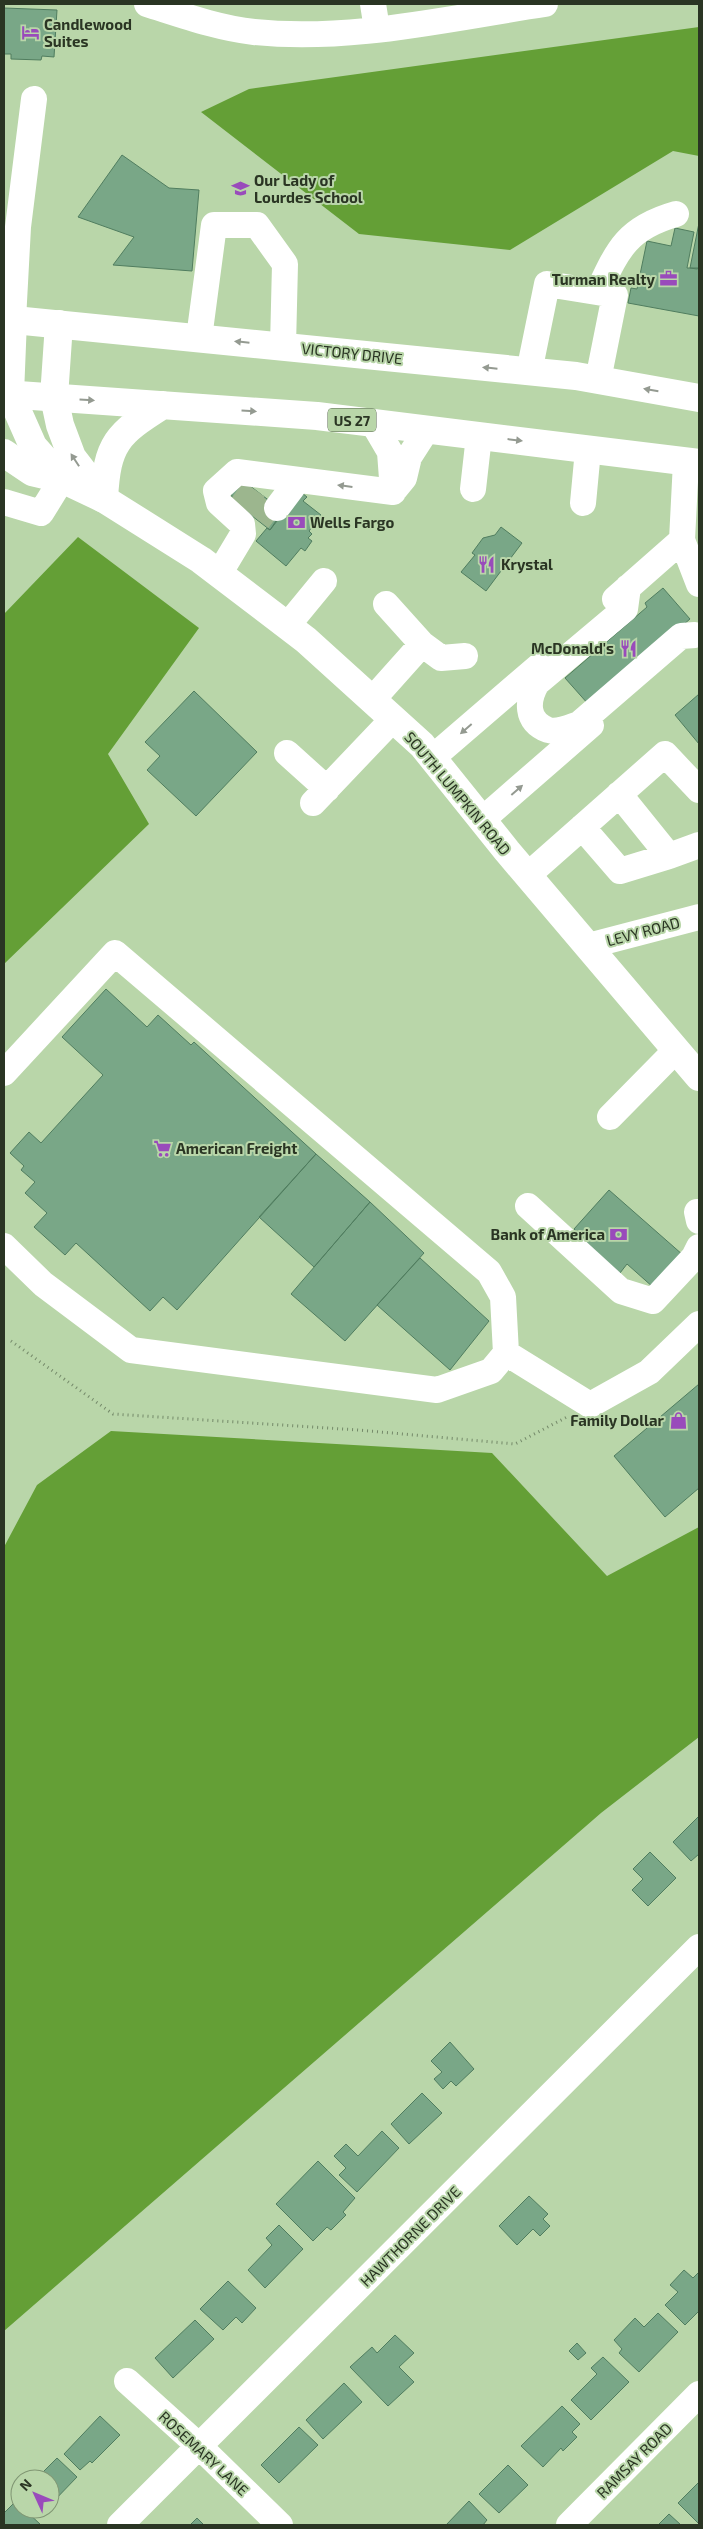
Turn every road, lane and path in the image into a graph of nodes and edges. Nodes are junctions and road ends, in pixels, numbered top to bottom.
1 (147, 4) edge
2 (372, 4) edge
3 (545, 4) edge
4 (377, 29) junction
5 (34, 99) dead end
6 (676, 214) dead end
7 (598, 292) junction
8 (8, 320) edge
9 (60, 324) junction
10 (199, 338) junction
11 (283, 346) junction
12 (529, 372) junction
13 (598, 380) junction
14 (7, 394) edge
15 (54, 398) junction
16 (699, 398) edge
17 (163, 405) junction
18 (373, 423) junction
19 (427, 429) junction
20 (479, 436) junction
21 (588, 450) junction
22 (4, 453) edge
23 (693, 463) edge
24 (62, 480) junction
25 (473, 489) dead end
26 (393, 492) junction
27 (104, 500) junction
28 (4, 502) edge
29 (583, 503) dead end
30 (682, 540) junction
31 (219, 574) junction
32 (324, 581) dead end
33 (699, 584) edge
34 (628, 587) junction
35 (386, 604) dead end
36 (287, 626) junction
37 (697, 633) edge
38 (422, 644) junction
39 (466, 656) dead end
40 (372, 700) junction
41 (500, 700) junction
42 (393, 719) junction
43 (287, 754) dead end
44 (432, 758) junction
45 (552, 759) junction
46 (699, 790) edge
47 (619, 794) junction
48 (482, 820) junction
49 (582, 827) junction
50 (699, 845) edge
51 (669, 856) junction
52 (528, 875) junction
53 (699, 917) edge
54 (588, 946) junction
55 (676, 1050) junction
56 (4, 1073) edge
57 (699, 1077) edge
58 (610, 1117) dead end
59 (528, 1206) dead end
60 (4, 1246) edge
61 (699, 1247) edge
62 (699, 1324) edge
63 (11, 1341) dead end
64 (506, 1353) junction
65 (590, 1405) junction
66 (699, 1947) edge
67 (127, 2381) dead end
68 (699, 2394) edge
69 (199, 2446) junction
70 (120, 2525) edge
71 (280, 2525) edge
72 (568, 2525) edge

1 - 4 street
2 - 4 street
3 - 4 street
5 - 8 street
6 - 7 street
7 - 12 street
7 - 13 street
8 - 9 main road, VICTORY DRIVE
8 - 14 main road, SOUTH LUMPKIN ROAD
9 - 10 main road, VICTORY DRIVE
9 - 15 main road, SOUTH LUMPKIN ROAD
11 -> 10 main road, VICTORY DRIVE
10 - 11 street
12 -> 11 main road, VICTORY DRIVE
12 - 13 main road, VICTORY DRIVE
16 -> 13 main road, VICTORY DRIVE
14 - 15 main road, US 27
14 - 24 main road, SOUTH LUMPKIN ROAD
15 -> 17 main road, US 27
27 -> 15 main road, SOUTH LUMPKIN ROAD
17 -> 18 main road, US 27
17 - 27 main road
18 - 19 main road, US 27
18 - 26 street
19 - 20 main road, US 27
19 - 26 street
20 -> 21 main road, US 27
20 - 25 street
21 - 23 main road, US 27
21 - 29 street
22 - 24 main road
23 - 30 street
24 - 27 main road, SOUTH LUMPKIN ROAD
24 - 28 street
26 -> 31 street
27 - 31 main road, SOUTH LUMPKIN ROAD
30 - 33 street
30 - 34 street
31 - 36 main road, SOUTH LUMPKIN ROAD
32 - 36 street
34 - 37 street
34 - 41 street
35 - 38 street
36 - 40 main road, SOUTH LUMPKIN ROAD
37 - 45 street
38 - 39 street
38 - 40 street
40 - 42 main road, SOUTH LUMPKIN ROAD
41 -> 44 street
41 - 45 street
42 - 43 street
42 - 44 main road, SOUTH LUMPKIN ROAD
44 - 48 main road, SOUTH LUMPKIN ROAD
48 -> 45 street
46 - 47 street
47 - 49 street
47 - 51 street
48 - 52 main road, SOUTH LUMPKIN ROAD
49 - 51 street
49 - 52 street
50 - 51 street
52 - 54 main road, SOUTH LUMPKIN ROAD
53 - 54 street, LEVY ROAD
54 - 55 main road, SOUTH LUMPKIN ROAD
55 - 57 main road, SOUTH LUMPKIN ROAD
55 - 58 street
56 - 64 street
59 - 61 street
60 - 64 street
62 - 65 street
63 - 65 path
64 - 65 street
66 - 69 street, HAWTHORNE DRIVE
67 - 69 street, ROSEMARY LANE
68 - 72 street, RAMSAY ROAD
69 - 70 street, HAWTHORNE DRIVE
69 - 71 street, ROSEMARY LANE

